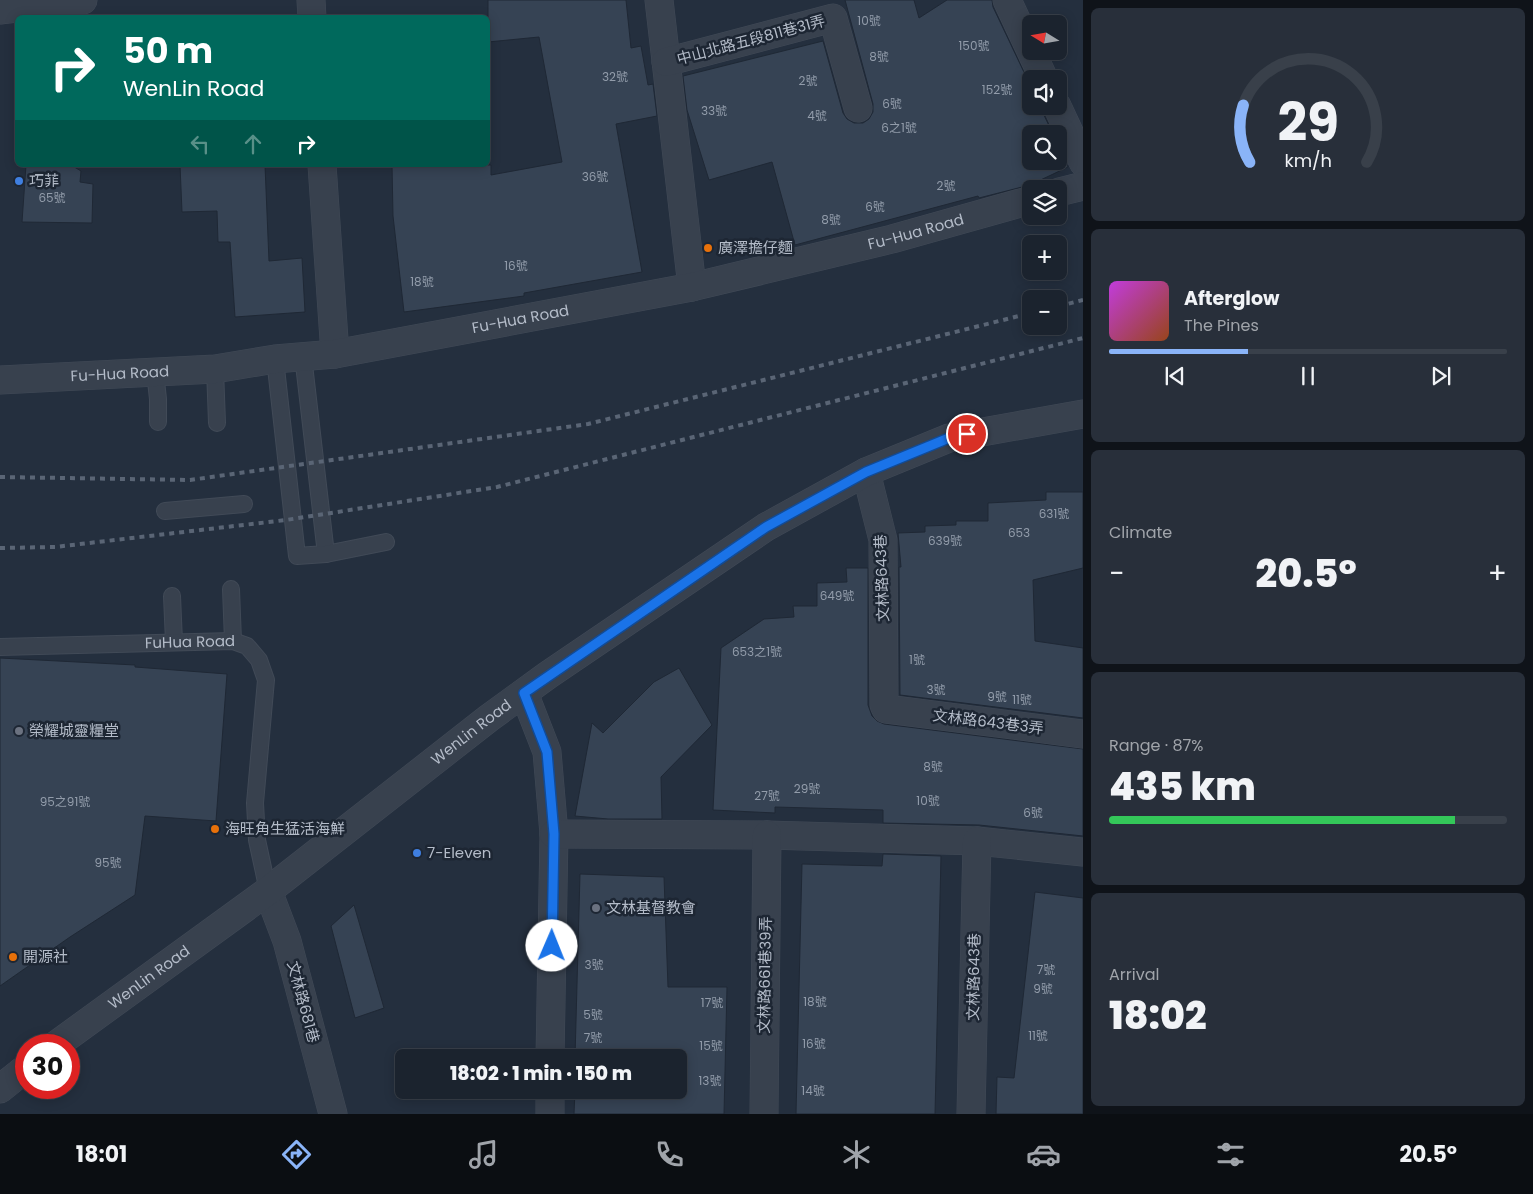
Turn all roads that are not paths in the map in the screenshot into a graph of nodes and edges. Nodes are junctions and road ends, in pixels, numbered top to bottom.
1 (83, 0) edge
2 (311, 0) edge
3 (659, 0) edge
4 (1007, 0) edge
5 (0, 10) edge
6 (312, 15) edge
7 (666, 62) junction
8 (1040, 70) edge
9 (858, 108) dead end
10 (1061, 115) edge
11 (1083, 162) edge
12 (322, 167) edge
13 (1083, 186) edge
14 (1067, 190) edge
15 (1022, 203) edge
16 (692, 287) junction
17 (335, 354) junction
18 (302, 356) junction
19 (275, 359) junction
20 (215, 369) junction
21 (155, 372) junction
22 (0, 380) edge
23 (1083, 414) edge
24 (158, 422) dead end
25 (217, 423) dead end
26 (866, 472) junction
27 (244, 504) dead end
28 (165, 511) dead end
29 (386, 542) dead end
30 (326, 554) junction
31 (231, 589) dead end
32 (172, 596) dead end
33 (233, 641) junction
34 (174, 642) junction
35 (0, 647) edge
36 (524, 693) junction
37 (893, 709) joint
38 (1083, 734) edge
39 (554, 834) junction
40 (767, 835) junction
41 (977, 841) junction
42 (1083, 852) edge
43 (268, 891) junction
44 (71, 1034) edge
45 (550, 1049) edge
46 (15, 1077) edge
47 (0, 1089) edge
48 (550, 1099) edge
49 (333, 1114) edge
50 (550, 1114) edge
51 (764, 1114) edge
52 (971, 1114) edge

1 - 5 street
2 - 6 street
3 - 7 street
4 - 8 street
7 - 9 street, 中山北路五段811巷31弄
7 - 16 street
10 - 11 street
12 - 17 street
13 - 14 street
15 - 16 street, Fu-Hua Road
16 - 17 street, Fu-Hua Road
17 - 18 street, Fu-Hua Road
18 - 19 street, Fu-Hua Road
18 - 30 lane
19 - 20 street, Fu-Hua Road
19 - 30 lane
20 - 21 street, Fu-Hua Road
20 - 25 lane
21 - 22 street, Fu-Hua Road
21 - 24 lane
23 - 26 street, WenLin Road
26 - 36 street, WenLin Road
26 - 37 street, 文林路643巷
27 - 28 lane
29 - 30 lane
31 - 33 lane
32 - 34 lane
33 - 34 lane, FuHua Road
33 - 43 lane, FuHua Road
34 - 35 lane, FuHua Road
36 - 39 street
36 - 43 street, WenLin Road
37 - 38 street, 文林路643巷3弄
39 - 40 street
39 - 45 street
40 - 41 street
40 - 51 street, 文林路661巷39弄
41 - 42 street
41 - 52 street, 文林路643巷
43 - 44 street, WenLin Road
43 - 49 street, 文林路681巷
46 - 47 street
48 - 50 street

